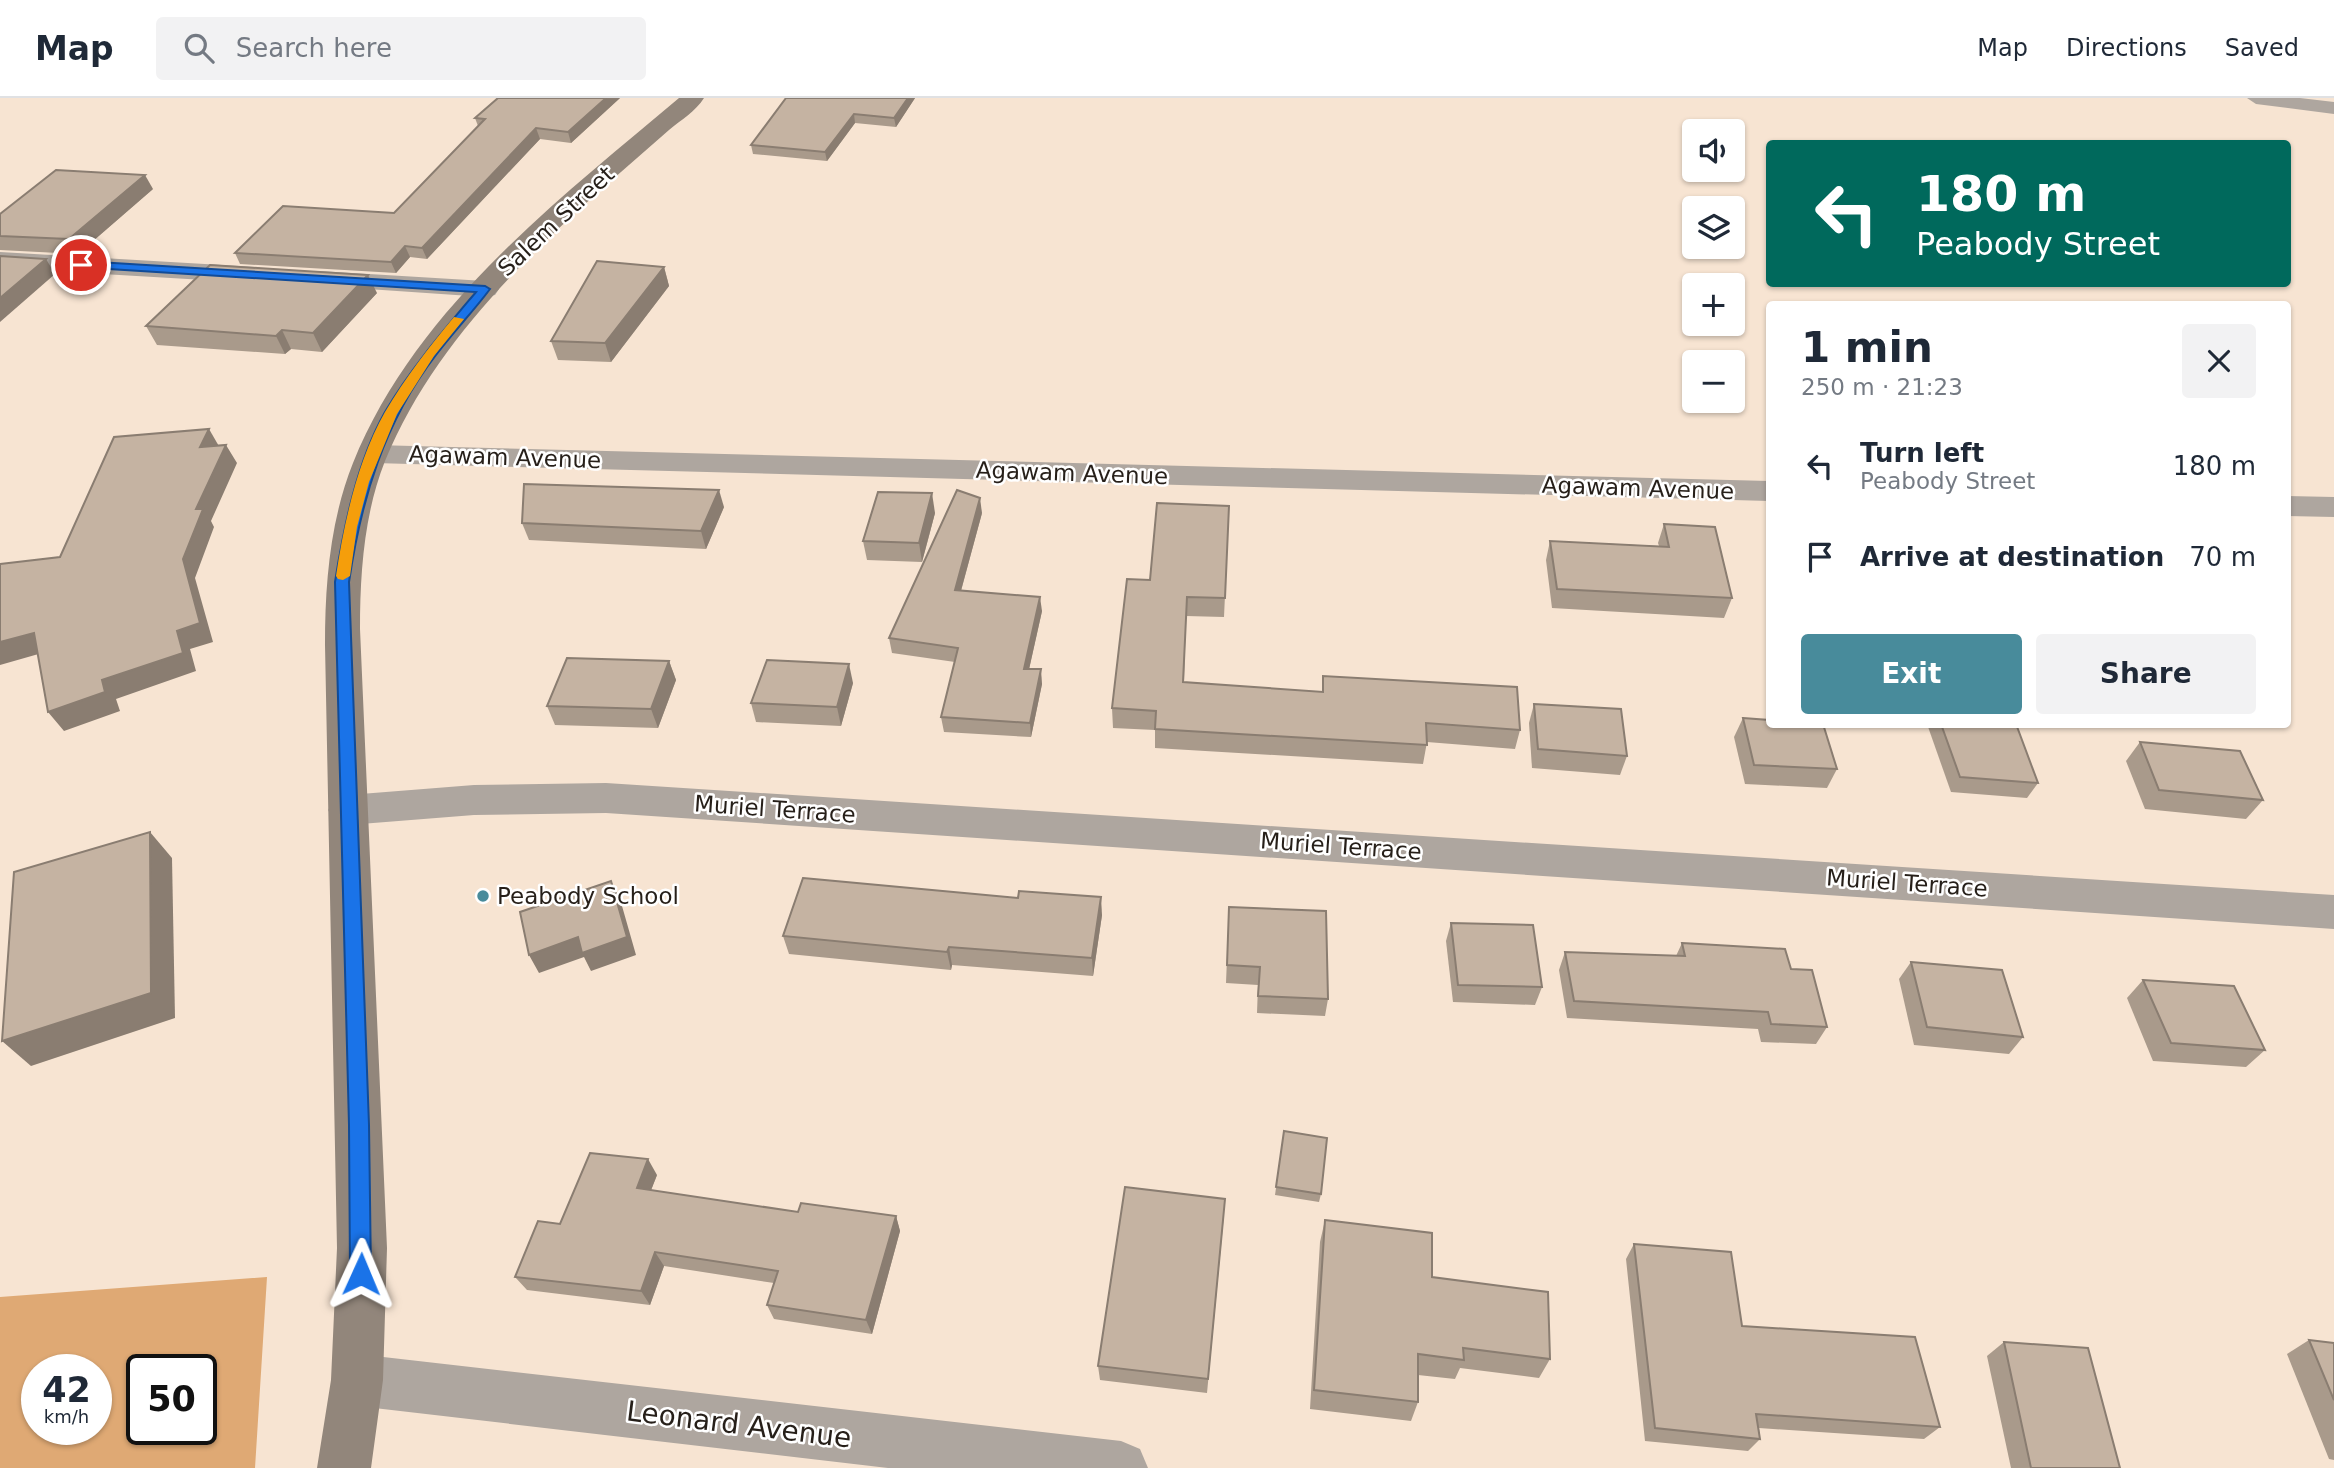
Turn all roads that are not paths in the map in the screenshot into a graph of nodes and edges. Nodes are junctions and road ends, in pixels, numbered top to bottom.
1 (693, 98) edge
2 (2256, 98) edge
3 (2334, 108) edge
4 (0, 260) edge
5 (485, 289) junction
6 (374, 454) junction
7 (1766, 491) edge
8 (2291, 506) edge
9 (2334, 507) edge
10 (348, 810) junction
11 (2334, 912) edge
12 (357, 1380) junction
13 (344, 1468) edge
14 (1121, 1468) edge

1 - 5 main road, Salem Street
2 - 3 lane
4 - 5 street
5 - 6 main road, Salem Street
6 - 7 street, Agawam Avenue
6 - 10 main road, Salem Street
8 - 9 street
10 - 11 street, Muriel Terrace
10 - 12 main road, Salem Street
12 - 13 main road, Salem Street
12 - 14 street, Leonard Avenue

